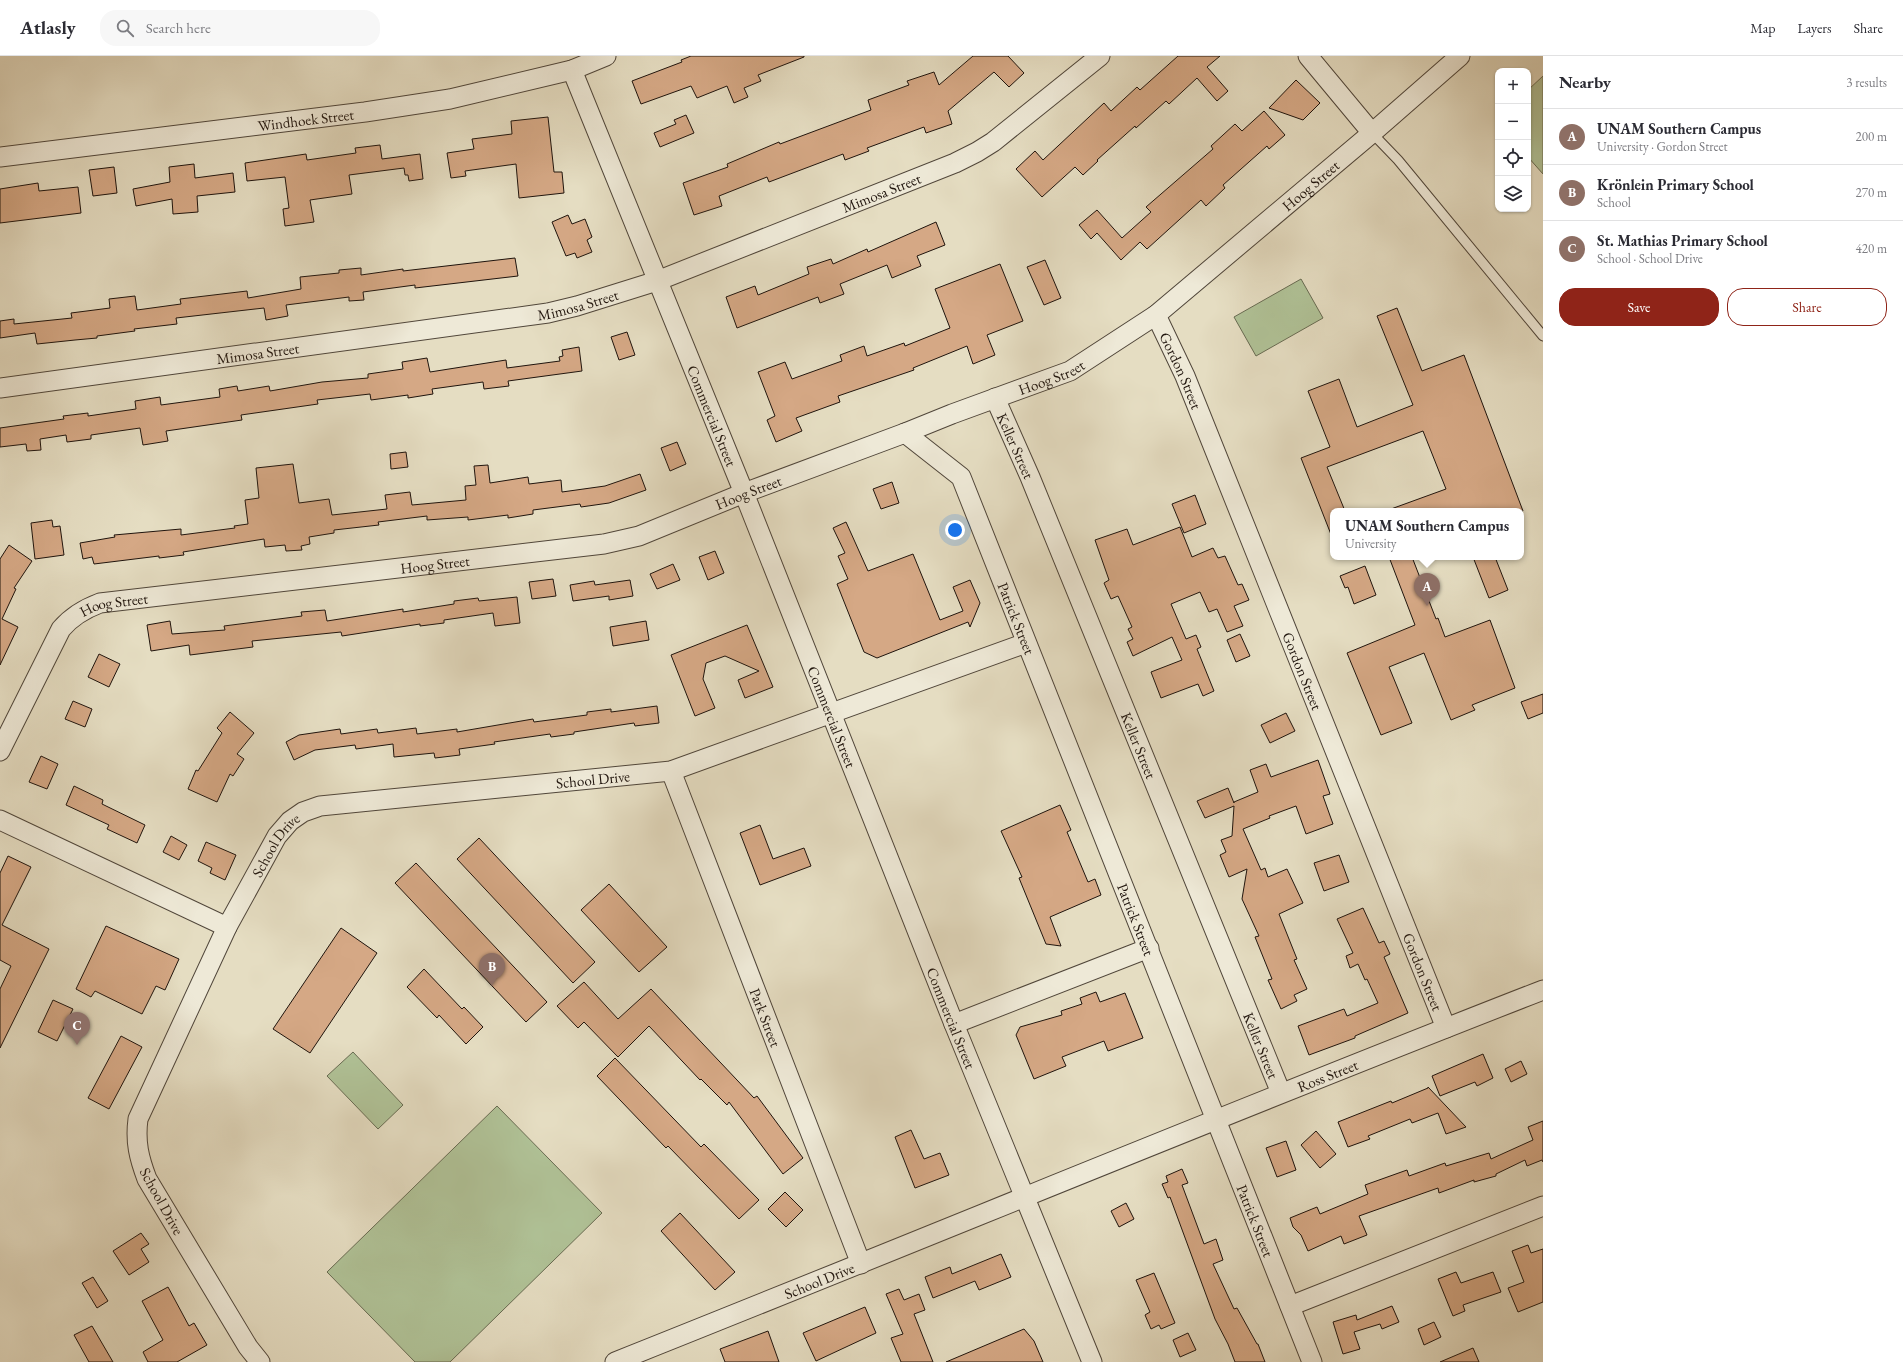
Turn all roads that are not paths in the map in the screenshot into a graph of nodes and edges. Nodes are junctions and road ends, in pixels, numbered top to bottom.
1 (606, 56) edge
2 (1100, 56) edge
3 (1308, 56) edge
4 (1460, 56) edge
5 (572, 70) junction
6 (1372, 133) junction
7 (0, 157) edge
8 (657, 281) junction
9 (1156, 315) junction
10 (1543, 336) edge
11 (0, 388) edge
12 (995, 398) junction
13 (904, 433) junction
14 (744, 493) junction
15 (1026, 643) junction
16 (831, 714) junction
17 (0, 751) edge
18 (672, 771) junction
19 (0, 820) edge
20 (227, 928) junction
21 (1149, 948) junction
22 (1543, 990) edge
23 (954, 1024) junction
24 (1446, 1028) junction
25 (1281, 1093) junction
26 (1216, 1119) junction
27 (1024, 1198) junction
28 (1543, 1206) edge
29 (861, 1264) junction
30 (1290, 1306) junction
31 (260, 1362) edge
32 (615, 1362) edge
33 (1092, 1362) edge
34 (1312, 1362) edge

1 - 5 street, Windhoek Street
2 - 8 street, Mimosa Street
3 - 6 street
4 - 6 street, Hoog Street
5 - 7 street, Windhoek Street
5 - 8 street, Commercial Street
6 - 9 street, Hoog Street
6 - 10 lane
8 - 11 street, Mimosa Street
8 - 14 street, Commercial Street
9 - 12 street, Hoog Street
9 - 24 street, Gordon Street
12 - 13 street, Hoog Street
12 - 25 street, Keller Street
13 - 14 street, Hoog Street
13 - 15 street, Patrick Street
14 - 16 street, Commercial Street
14 - 17 street, Hoog Street
15 - 16 street, School Drive
15 - 21 street, Patrick Street
16 - 18 street, School Drive
16 - 23 street, Commercial Street
18 - 20 street, School Drive
18 - 29 street, Park Street
19 - 20 street
20 - 31 street, School Drive
21 - 23 street
21 - 26 street, Patrick Street
22 - 24 street, Ross Street
23 - 27 street, Commercial Street
24 - 25 street, Ross Street
25 - 26 street, Ross Street
26 - 27 street, Ross Street
26 - 30 street, Patrick Street
27 - 29 street, School Drive
27 - 33 street, Commercial Street
28 - 30 street
29 - 32 street, School Drive
30 - 34 street, Patrick Street

